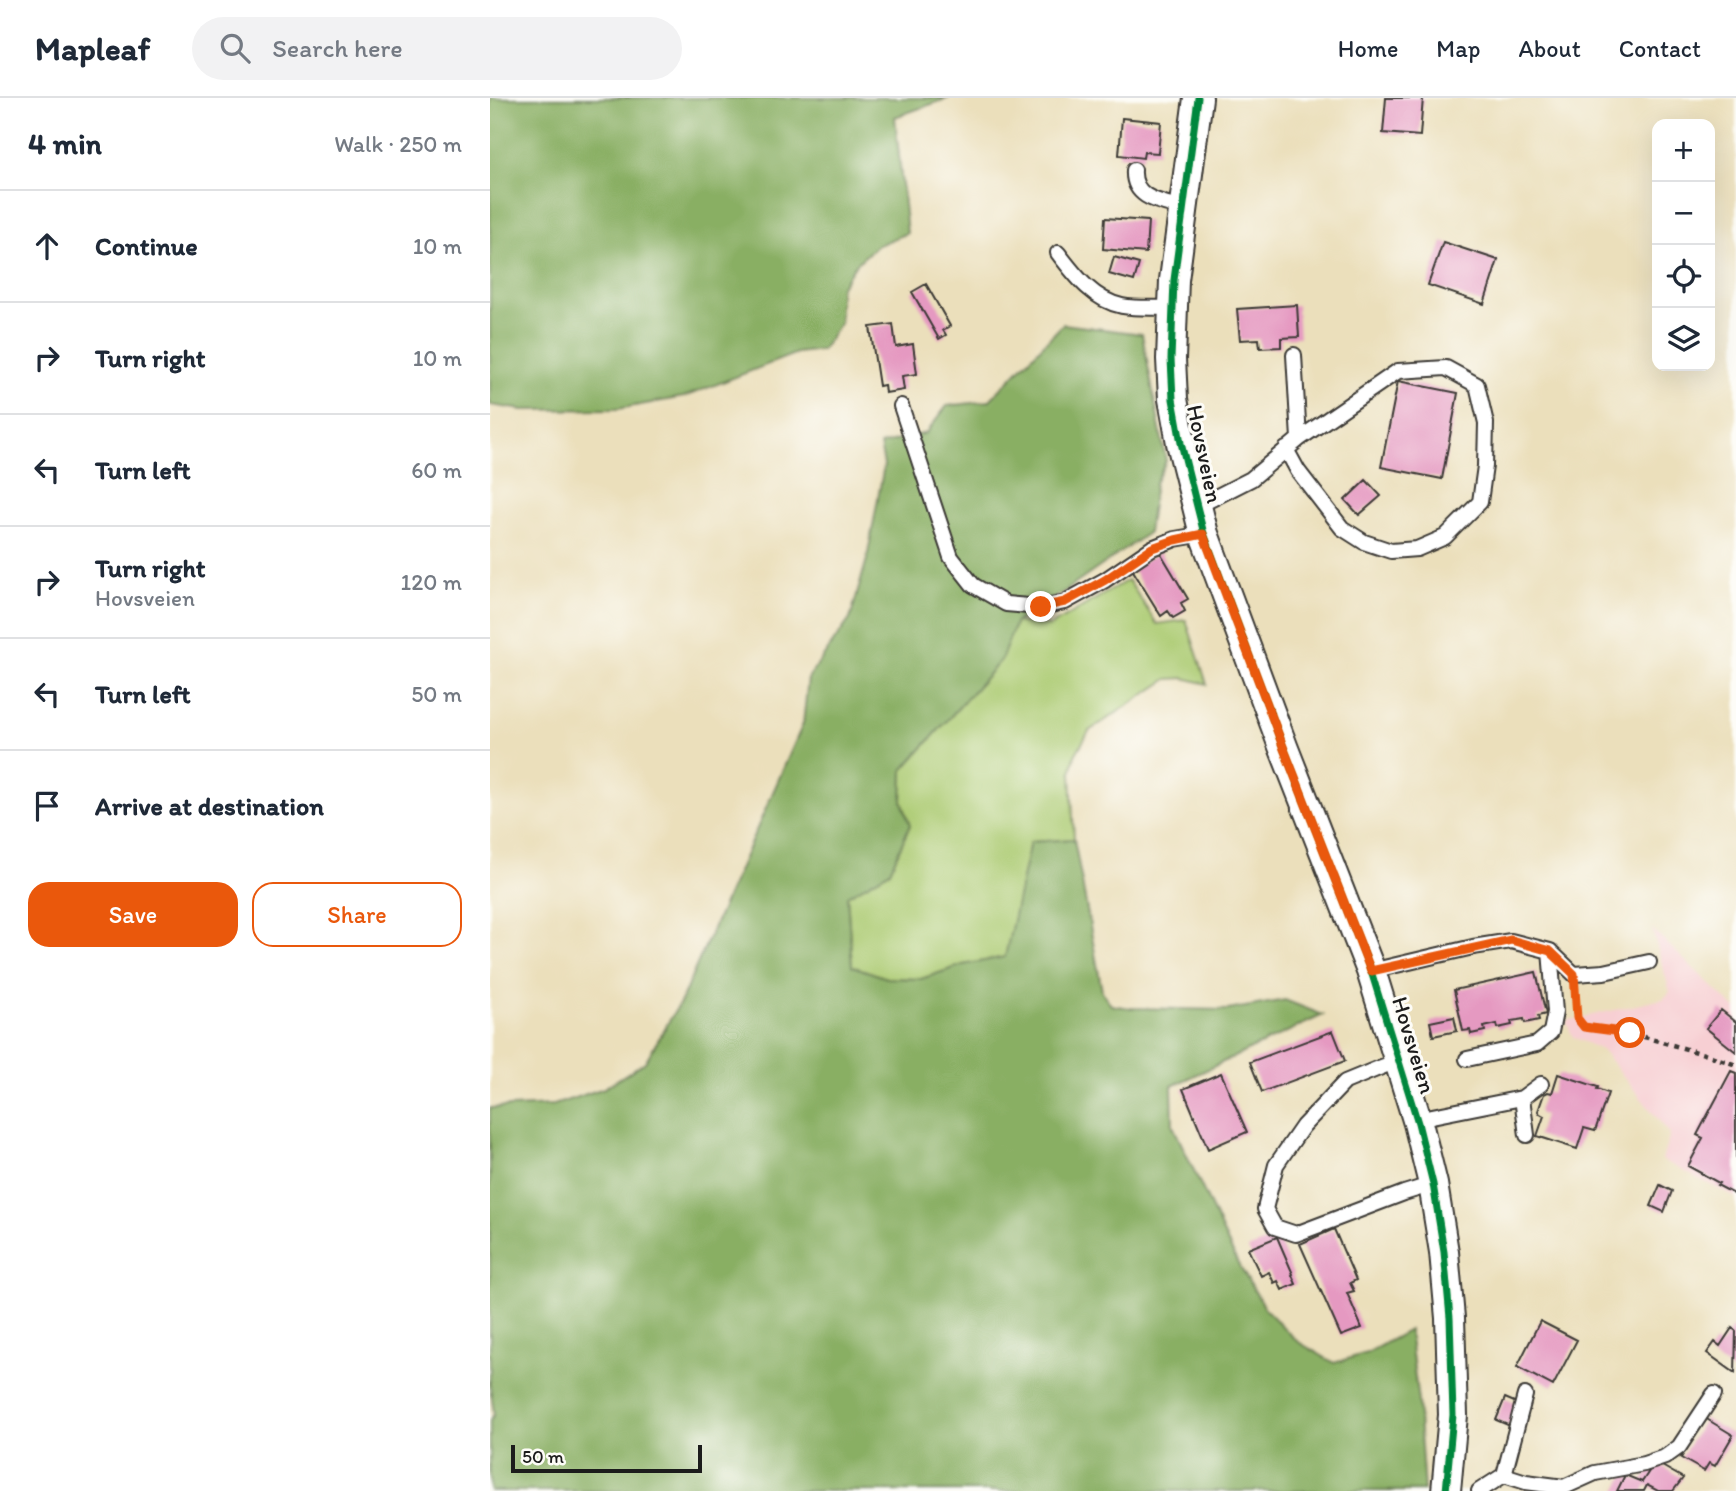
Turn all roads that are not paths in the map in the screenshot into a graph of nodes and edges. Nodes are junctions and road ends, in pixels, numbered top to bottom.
1 (1198, 98) edge
2 (1134, 170) dead end
3 (1183, 208) junction
4 (1058, 253) dead end
5 (1172, 308) junction
6 (1294, 355) dead end
7 (901, 406) dead end
8 (1298, 439) junction
9 (1286, 449) junction
10 (1200, 521) junction
11 (1550, 951) junction
12 (1649, 962) dead end
13 (1371, 971) junction
14 (1467, 1059) dead end
15 (1400, 1062) junction
16 (1541, 1084) dead end
17 (1522, 1098) junction
18 (1417, 1119) junction
19 (1527, 1135) dead end
20 (1433, 1184) junction
21 (1714, 1394) dead end
22 (1525, 1395) dead end
23 (1504, 1475) junction
24 (1446, 1491) edge
25 (1479, 1491) edge

1 - 3 street, Hovsveien
2 - 3 lane
3 - 5 street, Hovsveien
4 - 5 lane
5 - 10 street, Hovsveien
6 - 8 lane
7 - 10 lane
8 - 9 lane
8 - 9 lane
9 - 10 lane
10 - 13 street, Hovsveien
11 - 12 lane
11 - 13 lane
11 - 14 lane
13 - 15 street, Hovsveien
15 - 18 street, Hovsveien
15 - 20 lane
16 - 17 lane
17 - 18 lane
17 - 19 lane
18 - 20 street, Hovsveien
20 - 24 street, Hovsveien
21 - 23 lane
22 - 23 lane
23 - 25 lane

